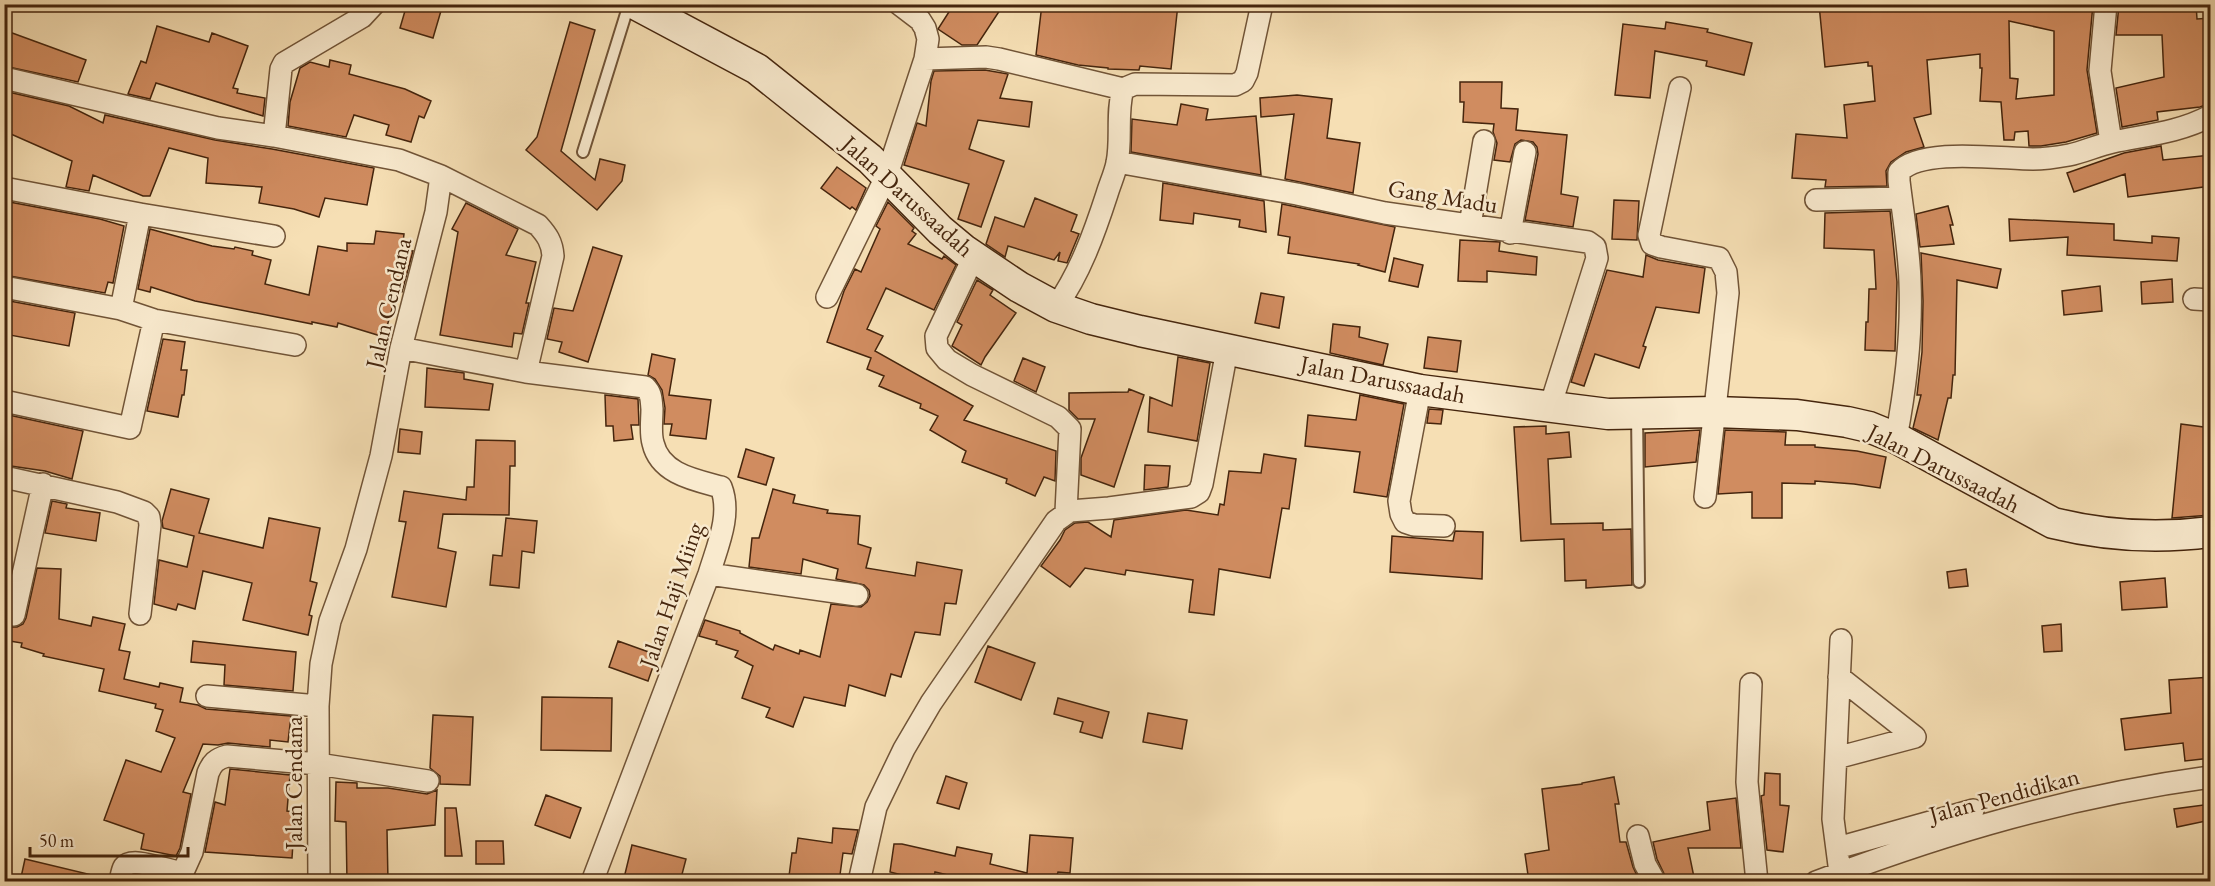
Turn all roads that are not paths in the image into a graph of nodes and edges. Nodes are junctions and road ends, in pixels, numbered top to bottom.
1 (374, 4) edge
2 (629, 4) edge
3 (635, 4) edge
4 (899, 4) edge
5 (1262, 4) edge
6 (2106, 4) edge
7 (925, 59) junction
8 (4, 78) edge
9 (1680, 88) dead end
10 (1123, 89) junction
11 (2211, 116) edge
12 (274, 136) junction
13 (1484, 141) dead end
14 (2111, 142) junction
15 (1525, 152) dead end
16 (583, 153) dead end
17 (1117, 162) junction
18 (441, 176) junction
19 (887, 176) junction
20 (4, 188) edge
21 (1901, 198) junction
22 (1816, 200) dead end
23 (140, 214) junction
24 (1470, 225) junction
25 (1510, 233) junction
26 (274, 236) dead end
27 (974, 256) junction
28 (4, 287) edge
29 (827, 297) dead end
30 (1056, 307) junction
31 (122, 309) junction
32 (154, 320) junction
33 (295, 345) dead end
34 (401, 348) junction
35 (1227, 350) junction
36 (526, 372) junction
37 (1420, 390) junction
38 (4, 401) edge
39 (1550, 407) junction
40 (1715, 412) junction
41 (1637, 414) junction
42 (1896, 438) junction
43 (4, 477) edge
44 (43, 484) junction
45 (1704, 497) dead end
46 (1066, 512) junction
47 (1444, 526) dead end
48 (2211, 532) edge
49 (709, 574) junction
50 (1639, 582) dead end
51 (857, 595) dead end
52 (140, 614) dead end
53 (14, 615) dead end
54 (1840, 640) dead end
55 (1839, 677) junction
56 (1751, 684) dead end
57 (207, 696) dead end
58 (318, 706) junction
59 (1836, 758) junction
60 (318, 764) junction
61 (2211, 777) edge
62 (428, 781) dead end
63 (1973, 810) dead end
64 (1638, 836) dead end
65 (1837, 848) junction
66 (1840, 873) junction
67 (120, 882) edge
68 (318, 882) edge
69 (592, 882) edge
70 (858, 882) edge
71 (1655, 882) edge
72 (1756, 882) edge
73 (1816, 882) edge

1 - 12 street
2 - 16 lane
3 - 19 street, Jalan Darussaadah
4 - 7 street
5 - 10 street
6 - 14 street
7 - 10 street
7 - 19 street
8 - 12 street
9 - 40 street
10 - 17 street
11 - 14 street
12 - 18 street
13 - 24 street
14 - 21 street
15 - 25 street
17 - 24 street, Gang Madu
17 - 30 street
18 - 34 street, Jalan Cendana
18 - 36 street
19 - 27 street, Jalan Darussaadah
19 - 29 street
20 - 23 street
21 - 22 street
21 - 42 street
23 - 26 street
23 - 31 street
24 - 25 street, Gang Madu
25 - 39 street, Gang Madu
27 - 30 street, Jalan Darussaadah
27 - 46 street
28 - 31 street
30 - 35 street, Jalan Darussaadah
31 - 32 street
32 - 33 street
32 - 38 street
34 - 36 street, Jalan Haji Miing
34 - 58 street, Jalan Cendana
35 - 37 street, Jalan Darussaadah
35 - 46 street
36 - 49 street, Jalan Haji Miing
37 - 39 street, Jalan Darussaadah
37 - 47 street
39 - 41 street, Jalan Darussaadah
40 - 41 street, Jalan Darussaadah
40 - 42 street, Jalan Darussaadah
40 - 45 street
41 - 50 lane
42 - 48 street, Jalan Darussaadah
43 - 44 street
44 - 52 street
44 - 53 street
46 - 70 street
49 - 51 street
49 - 69 street, Jalan Haji Miing
54 - 55 street
55 - 59 street
55 - 59 street
56 - 72 street
57 - 58 street
58 - 60 street, Jalan Cendana
59 - 65 street
60 - 62 street
60 - 67 street
60 - 68 street, Jalan Cendana
61 - 66 street, Jalan Pendidikan
63 - 65 street
64 - 71 street
65 - 66 street
66 - 73 street, Jalan Pendidikan

